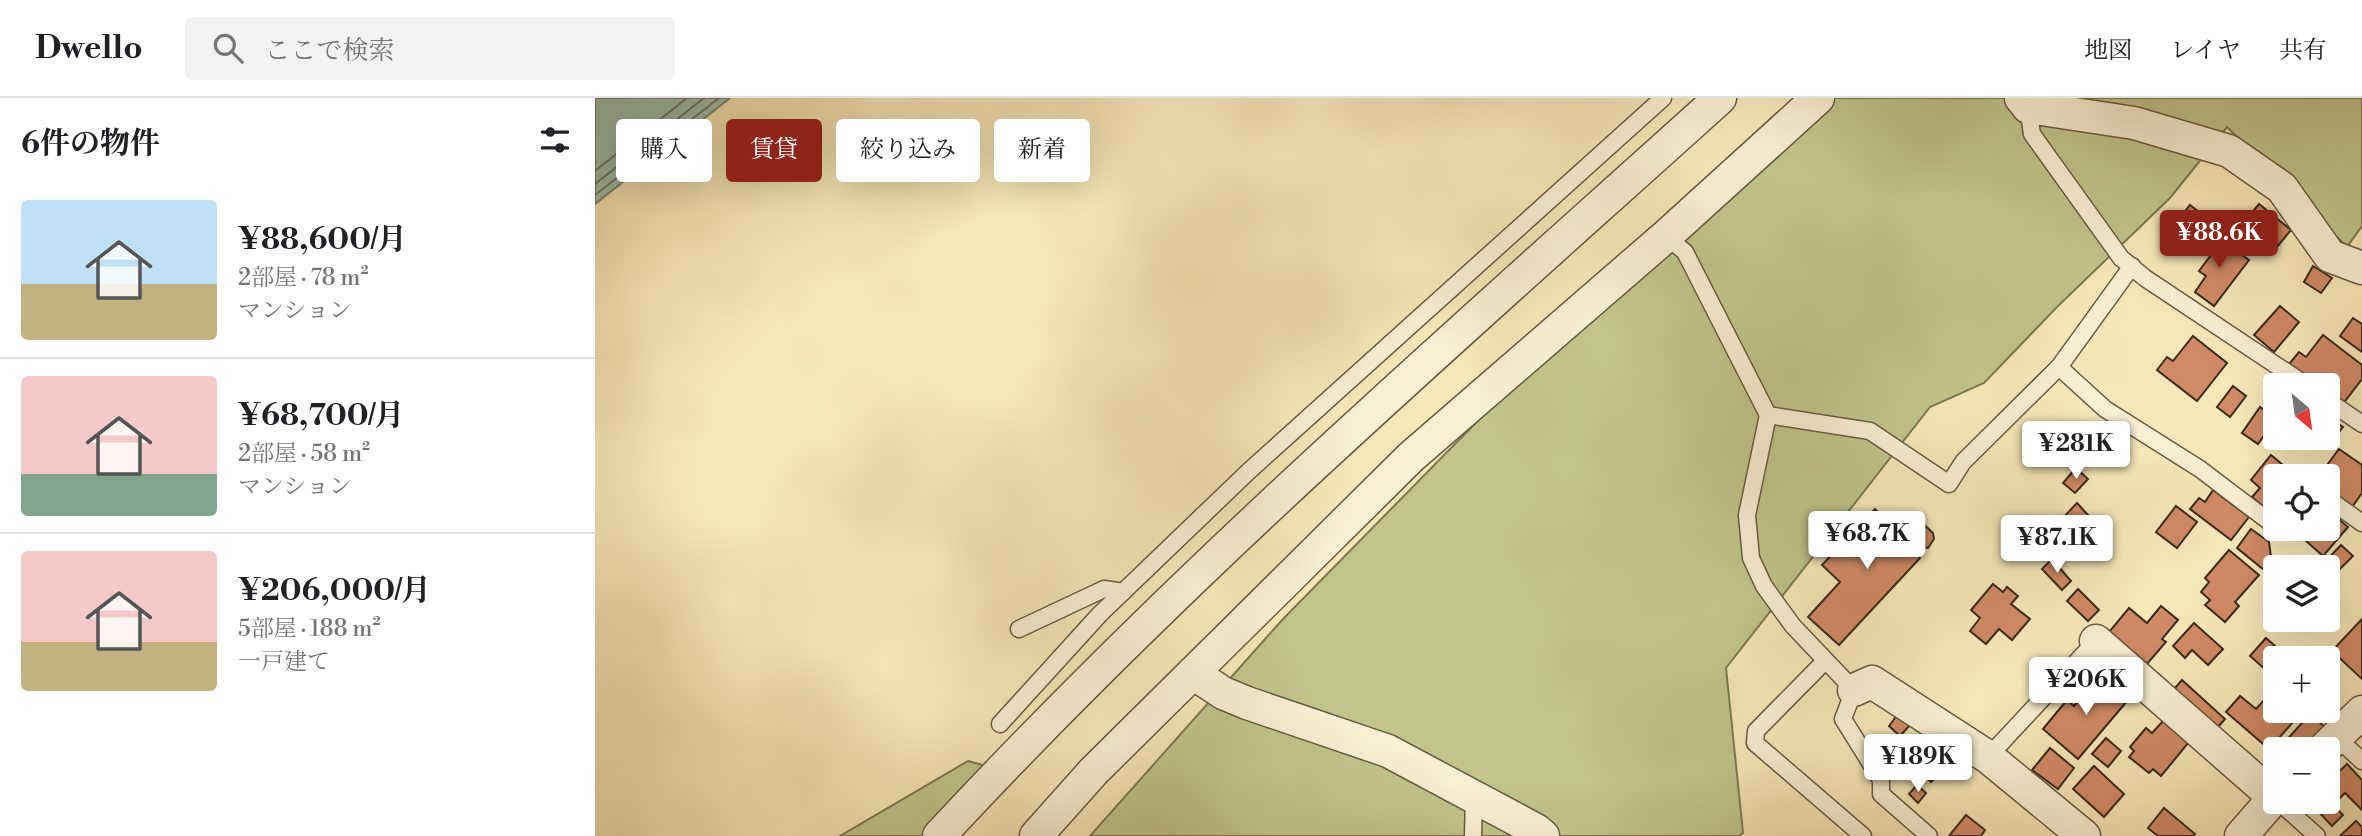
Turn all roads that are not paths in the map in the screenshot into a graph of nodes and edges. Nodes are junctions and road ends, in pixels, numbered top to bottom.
1 (1663, 98) edge
2 (1720, 98) edge
3 (1818, 98) edge
4 (2025, 103) edge
5 (2082, 106) edge
6 (1666, 236) junction
7 (2132, 267) junction
8 (2362, 268) edge
9 (2059, 367) junction
10 (2287, 373) edge
11 (2340, 409) edge
12 (1769, 415) junction
13 (2362, 424) edge
14 (2340, 507) edge
15 (2263, 517) edge
16 (2362, 523) edge
17 (1123, 592) junction
18 (1019, 629) dead end
19 (2096, 641) joint
20 (1825, 661) junction
21 (1193, 673) junction
22 (1854, 690) junction
23 (2362, 712) edge
24 (1000, 724) dead end
25 (2336, 737) edge
26 (2340, 749) edge
27 (1988, 757) junction
28 (2362, 761) edge
29 (2263, 787) edge
30 (1474, 797) junction
31 (2263, 811) edge
32 (2292, 814) edge
33 (1050, 831) edge
34 (939, 836) edge
35 (1473, 836) edge
36 (1543, 836) edge
37 (1863, 836) edge
38 (1929, 836) edge
39 (2084, 836) edge
40 (2241, 836) edge
41 (2317, 836) edge

1 - 17 lane
2 - 34 street
3 - 6 street
4 - 5 street
4 - 7 lane
5 - 8 street
6 - 12 lane
6 - 21 street
7 - 9 lane
7 - 10 lane
9 - 12 lane
9 - 15 lane
11 - 13 lane
12 - 20 lane
14 - 16 lane
17 - 18 lane
17 - 24 lane
19 - 27 lane
19 - 29 street
20 - 22 lane
20 - 37 lane
21 - 30 street
21 - 33 street
22 - 27 street
22 - 38 lane
23 - 25 street
26 - 28 lane
27 - 39 street
30 - 35 lane
30 - 36 street
31 - 40 street
32 - 41 lane

